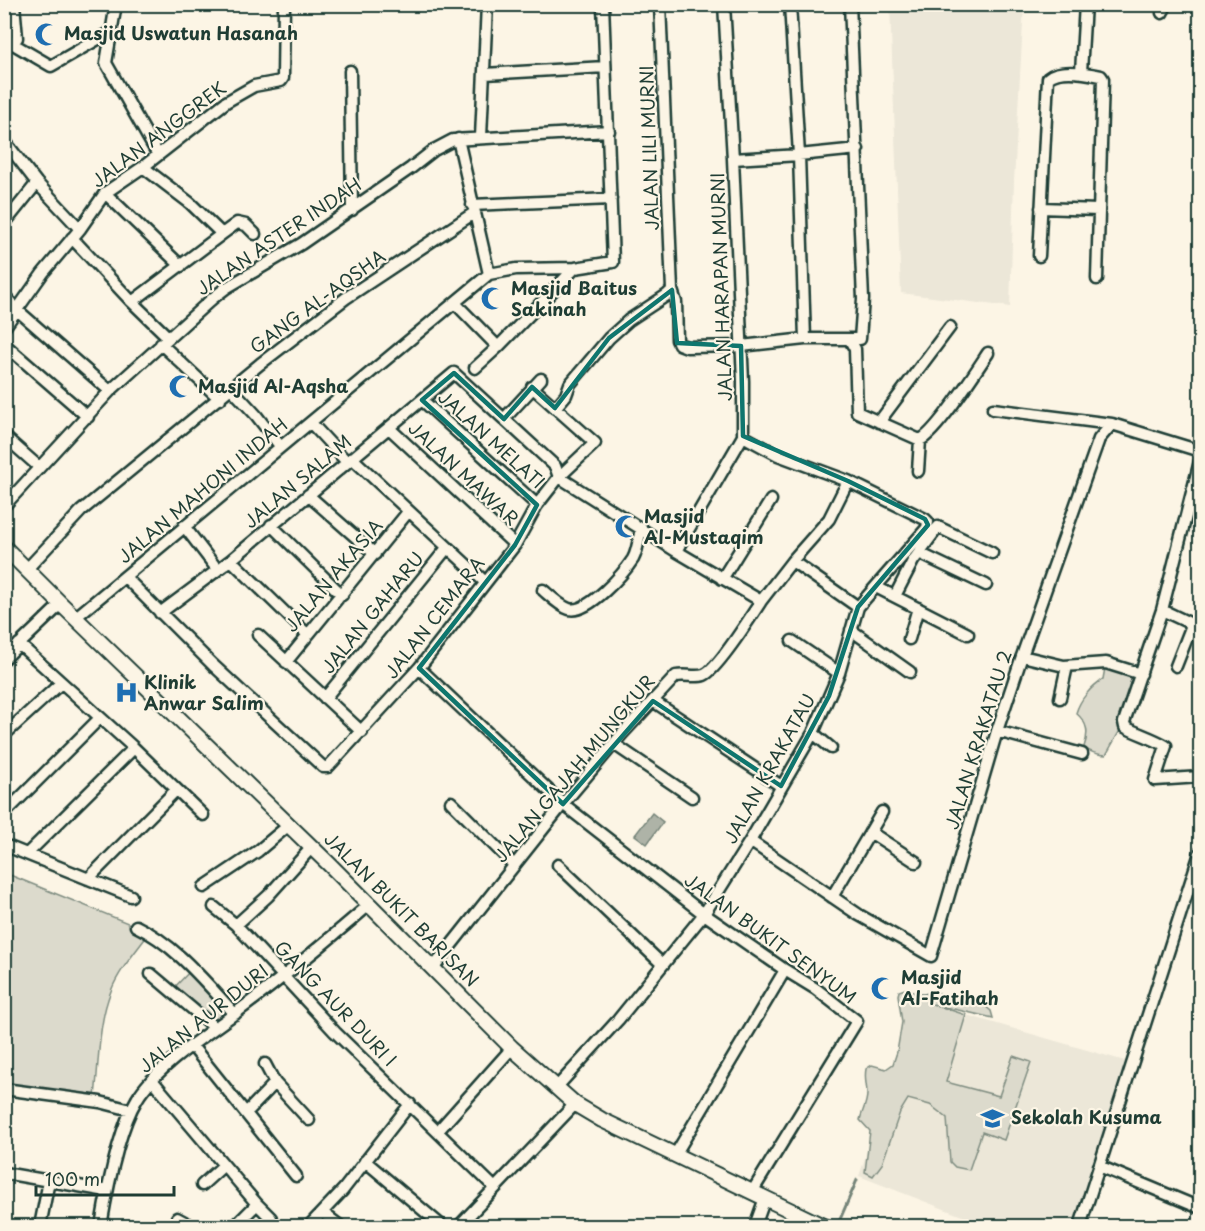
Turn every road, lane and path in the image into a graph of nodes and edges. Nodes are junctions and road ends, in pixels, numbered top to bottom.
1 (14, 4) edge
2 (116, 4) edge
3 (284, 4) edge
4 (508, 4) edge
5 (603, 4) edge
6 (660, 4) edge
7 (724, 4) edge
8 (790, 4) edge
9 (850, 4) edge
10 (1084, 4) edge
11 (487, 5) edge
12 (112, 31) junction
13 (8, 45) edge
14 (605, 67) junction
15 (350, 71) dead end
16 (1081, 72) junction
17 (485, 74) junction
18 (609, 131) junction
19 (482, 137) junction
20 (458, 139) junction
21 (4, 140) edge
22 (858, 149) junction
23 (158, 155) junction
24 (799, 155) junction
25 (734, 159) junction
26 (143, 167) junction
27 (38, 183) junction
28 (105, 193) junction
29 (611, 199) junction
30 (1041, 208) junction
31 (473, 209) junction
32 (351, 210) junction
33 (1098, 210) junction
34 (4, 224) edge
35 (76, 234) junction
36 (222, 234) junction
37 (255, 234) dead end
38 (1039, 256) dead end
39 (181, 266) junction
40 (575, 268) junction
41 (489, 274) junction
42 (1097, 279) dead end
43 (672, 290) junction
44 (4, 295) edge
45 (132, 302) junction
46 (455, 303) junction
47 (16, 309) junction
48 (950, 327) dead end
49 (4, 328) edge
50 (806, 339) junction
51 (850, 340) junction
52 (165, 341) junction
53 (4, 344) edge
54 (741, 346) junction
55 (498, 347) junction
56 (988, 353) dead end
57 (475, 368) dead end
58 (541, 378) dead end
59 (532, 387) junction
60 (232, 389) junction
61 (110, 391) junction
62 (220, 399) junction
63 (422, 400) junction
64 (555, 408) junction
65 (993, 409) dead end
66 (88, 417) junction
67 (504, 419) junction
68 (879, 422) junction
69 (311, 423) junction
70 (1112, 424) junction
71 (389, 428) junction
72 (4, 436) edge
73 (743, 436) junction
74 (920, 440) junction
75 (280, 446) junction
76 (1200, 451) edge
77 (349, 460) junction
78 (1200, 461) edge
79 (39, 467) junction
80 (918, 471) dead end
81 (559, 477) junction
82 (848, 481) junction
83 (308, 495) junction
84 (771, 500) dead end
85 (537, 505) junction
86 (4, 506) edge
87 (408, 513) junction
88 (271, 525) junction
89 (184, 526) junction
90 (641, 527) junction
91 (515, 544) junction
92 (4, 547) edge
93 (447, 548) junction
94 (676, 551) junction
95 (919, 553) junction
96 (992, 553) dead end
97 (375, 554) junction
98 (231, 560) junction
99 (792, 561) junction
100 (217, 569) junction
101 (26, 570) junction
102 (125, 577) junction
103 (722, 579) junction
104 (485, 582) junction
105 (986, 585) dead end
106 (876, 587) junction
107 (543, 590) dead end
108 (342, 595) junction
109 (895, 596) junction
110 (761, 601) junction
111 (61, 604) junction
112 (858, 607) junction
113 (918, 608) junction
114 (1162, 610) junction
115 (160, 613) junction
116 (76, 617) junction
117 (1196, 626) edge
118 (851, 630) junction
119 (307, 634) junction
120 (968, 634) dead end
121 (258, 635) dead end
122 (909, 639) dead end
123 (792, 641) dead end
124 (19, 644) junction
125 (1022, 656) junction
126 (4, 659) edge
127 (286, 662) junction
128 (1067, 666) junction
129 (1176, 666) dead end
130 (419, 668) junction
131 (910, 672) dead end
132 (839, 673) junction
133 (1141, 674) junction
134 (61, 683) junction
135 (325, 698) junction
136 (1060, 698) dead end
137 (653, 701) junction
138 (100, 718) junction
139 (997, 731) junction
140 (362, 732) junction
141 (813, 733) junction
142 (4, 735) edge
143 (614, 744) junction
144 (134, 748) junction
145 (831, 748) dead end
146 (1082, 754) dead end
147 (1200, 777) edge
148 (1143, 780) dead end
149 (1155, 780) junction
150 (782, 786) junction
151 (176, 790) junction
152 (692, 797) dead end
153 (451, 802) dead end
154 (562, 804) junction
155 (882, 812) dead end
156 (4, 814) edge
157 (203, 815) dead end
158 (289, 825) junction
159 (870, 832) junction
160 (750, 841) junction
161 (4, 845) edge
162 (312, 848) junction
163 (28, 853) junction
164 (1200, 853) edge
165 (916, 862) dead end
166 (514, 865) junction
167 (558, 865) dead end
168 (88, 879) junction
169 (1196, 883) edge
170 (204, 887) dead end
171 (131, 896) dead end
172 (832, 897) junction
173 (369, 905) junction
174 (214, 907) dead end
175 (704, 914) junction
176 (236, 925) junction
177 (136, 926) dead end
178 (662, 964) junction
179 (433, 968) junction
180 (785, 970) junction
181 (151, 974) dead end
182 (285, 976) junction
183 (235, 1014) junction
184 (215, 1028) junction
185 (192, 1046) junction
186 (512, 1048) junction
187 (265, 1064) dead end
188 (152, 1080) junction
189 (275, 1083) junction
190 (556, 1088) junction
191 (4, 1089) edge
192 (410, 1104) junction
193 (575, 1104) junction
194 (131, 1110) junction
195 (246, 1113) junction
196 (309, 1120) dead end
197 (438, 1131) junction
198 (675, 1155) junction
199 (365, 1161) junction
200 (224, 1165) junction
201 (1099, 1166) junction
202 (4, 1173) edge
203 (296, 1176) dead end
204 (49, 1181) junction
205 (202, 1185) dead end
206 (494, 1187) junction
207 (107, 1191) junction
208 (759, 1195) junction
209 (257, 1204) junction
210 (1200, 1208) edge
211 (323, 1213) junction
212 (177, 1218) dead end
213 (272, 1218) dead end
214 (40, 1227) edge
215 (101, 1227) edge
216 (192, 1227) edge
217 (235, 1227) edge
218 (309, 1227) edge
219 (340, 1227) edge
220 (442, 1227) edge
221 (459, 1227) edge
222 (755, 1227) edge
223 (823, 1227) edge
224 (1080, 1227) edge

1 - 13 street
2 - 12 street
3 - 23 street, JALAN ANGGREK
4 - 11 street
5 - 14 street
6 - 43 street, JALAN LILI MURNI
7 - 25 street, JALAN HARAPAN MURNI
8 - 24 street
9 - 22 street
10 - 16 street
11 - 17 street
12 - 13 street
12 - 23 street
14 - 17 street
14 - 18 street
15 - 32 street
16 - 30 street
16 - 33 street
17 - 19 street
18 - 19 street
18 - 29 street
19 - 20 street
20 - 31 street
20 - 32 street, JALAN ASTER INDAH
21 - 27 street
22 - 24 street
22 - 51 street
23 - 26 street, JALAN ANGGREK
24 - 25 street
24 - 50 street
25 - 54 street, JALAN HARAPAN MURNI
26 - 28 street, JALAN ANGGREK
26 - 36 street
27 - 34 street
27 - 35 street
28 - 35 street, JALAN ANGGREK
28 - 39 street
29 - 31 street
29 - 40 street
30 - 33 street
30 - 38 street
31 - 41 street
31 - 60 street, GANG AL-AQSHA
32 - 52 street, JALAN ASTER INDAH
33 - 42 street
35 - 45 street
35 - 47 street, JALAN ANGGREK
36 - 37 street
36 - 39 street
39 - 45 street
40 - 41 street
40 - 55 street
41 - 46 street, JALAN MAHONI INDAH
43 - 54 street, JALAN LILI MURNI
43 - 64 street
44 - 47 street
45 - 52 street
46 - 55 street
46 - 69 street, JALAN MAHONI INDAH
47 - 49 street, JALAN ANGGREK
47 - 61 street
48 - 68 street
50 - 51 street
50 - 54 street
51 - 68 street
52 - 61 street, JALAN ASTER INDAH
52 - 62 street
53 - 66 street
54 - 73 street, JALAN HARAPAN MURNI
55 - 57 street
56 - 74 street
58 - 59 street
59 - 64 street
59 - 67 street
60 - 62 street, GANG AL-AQSHA
60 - 75 street
61 - 66 street, JALAN ASTER INDAH
62 - 101 street, GANG AL-AQSHA
63 - 67 street, JALAN SALAM
63 - 71 street, JALAN SALAM
63 - 85 street, JALAN MELATI
64 - 81 street, JALAN CEMARA
65 - 70 street
66 - 79 street, JALAN ASTER INDAH
67 - 81 street
68 - 74 street
69 - 75 street, JALAN MAHONI INDAH
69 - 77 street
70 - 76 street
70 - 125 street, JALAN KRAKATAU 2
71 - 77 street, JALAN SALAM
71 - 91 street, JALAN MAWAR
72 - 79 street
73 - 82 street
73 - 94 street
74 - 80 street
75 - 89 street, JALAN MAHONI INDAH
77 - 83 street, JALAN SALAM
77 - 87 street
78 - 114 street
79 - 86 street, JALAN ASTER INDAH
81 - 85 street, JALAN CEMARA
81 - 90 street
82 - 99 street, JALAN GAJAH MUNGKUR
82 - 106 street, JALAN KRAKATAU
83 - 88 street, JALAN SALAM
83 - 97 street
84 - 103 street
85 - 91 street, JALAN CEMARA
87 - 93 street
87 - 97 street, JALAN AKASIA
88 - 98 street, JALAN SALAM
88 - 108 street
89 - 100 street
89 - 102 street, JALAN MAHONI INDAH
90 - 94 street
90 - 107 street
91 - 104 street, JALAN CEMARA
92 - 101 main road, JALAN BUKIT BARISAN
93 - 104 street
93 - 135 street, JALAN GAHARU
94 - 103 street
95 - 96 street
95 - 105 street
95 - 109 street
97 - 108 street, JALAN AKASIA
98 - 100 street, JALAN SALAM
98 - 119 street
99 - 110 street, JALAN GAJAH MUNGKUR
99 - 112 street
100 - 115 street, JALAN SALAM
101 - 111 main road, JALAN BUKIT BARISAN
102 - 115 street
102 - 116 street, JALAN MAHONI INDAH
103 - 110 street
104 - 130 street, JALAN CEMARA
106 - 109 street
106 - 112 street, JALAN KRAKATAU
108 - 119 street, JALAN AKASIA
109 - 113 street
110 - 137 street, JALAN GAJAH MUNGKUR
111 - 116 main road, JALAN BUKIT BARISAN
111 - 124 street
112 - 118 street, JALAN KRAKATAU
113 - 120 street
113 - 122 street
114 - 117 street
114 - 133 street
115 - 140 street, JALAN CEMARA
116 - 158 main road, JALAN BUKIT BARISAN
117 - 129 street
118 - 131 street
118 - 132 street, JALAN KRAKATAU
119 - 127 street, JALAN AKASIA
121 - 127 street
123 - 132 street
124 - 126 street
124 - 134 street
125 - 128 street
125 - 139 street, JALAN KRAKATAU 2
127 - 135 street
128 - 133 street
128 - 136 street
130 - 140 street, JALAN CEMARA
130 - 154 street, JALAN BUKIT SENYUM
132 - 141 street, JALAN KRAKATAU
133 - 149 street
134 - 138 street
134 - 142 street
135 - 140 street
137 - 143 street, JALAN GAJAH MUNGKUR
137 - 150 street
138 - 144 street
138 - 156 street
139 - 146 street
139 - 172 street, JALAN KRAKATAU 2
141 - 145 street
141 - 150 street, JALAN KRAKATAU
143 - 152 street
143 - 154 street, JALAN GAJAH MUNGKUR
144 - 151 street
144 - 163 street
147 - 149 street
148 - 149 street
150 - 160 street, JALAN KRAKATAU
151 - 157 street
151 - 168 street
153 - 166 street
154 - 166 street, JALAN GAJAH MUNGKUR
154 - 175 street, JALAN BUKIT SENYUM
155 - 159 street
158 - 162 main road, JALAN BUKIT BARISAN
158 - 170 street
159 - 165 street
159 - 172 street
160 - 172 street, JALAN KRAKATAU 2
160 - 175 street, JALAN KRAKATAU
161 - 163 street
162 - 173 main road, JALAN BUKIT BARISAN
162 - 176 street
163 - 168 street
164 - 169 street
166 - 179 street, JALAN GAJAH MUNGKUR
167 - 178 street
168 - 171 street
169 - 201 street
173 - 179 main road, JALAN BUKIT BARISAN
173 - 182 street, JALAN AUR DURI
174 - 176 street, GANG AUR DURI I
175 - 178 street, JALAN KRAKATAU
175 - 180 street, JALAN BUKIT SENYUM
176 - 182 street, GANG AUR DURI I
177 - 183 street
178 - 190 street, JALAN KRAKATAU
179 - 186 main road, JALAN BUKIT BARISAN
180 - 198 street
180 - 208 street, JALAN BUKIT SENYUM
181 - 184 street
182 - 183 street, JALAN AUR DURI
182 - 192 street, GANG AUR DURI I
183 - 184 street, JALAN AUR DURI
184 - 185 street, JALAN AUR DURI
185 - 188 street, JALAN AUR DURI
185 - 195 street
186 - 190 main road, JALAN BUKIT BARISAN
186 - 197 street
187 - 189 street
188 - 194 street, JALAN AUR DURI
188 - 200 street
189 - 195 street
189 - 196 street
190 - 193 main road, JALAN BUKIT BARISAN
191 - 194 street
192 - 197 street, GANG AUR DURI I
192 - 199 street
193 - 198 main road, JALAN BUKIT BARISAN
193 - 206 street
194 - 207 street, JALAN AUR DURI
195 - 203 street
197 - 206 street, GANG AUR DURI I
198 - 208 main road, JALAN BUKIT BARISAN
199 - 211 street
199 - 220 street
200 - 205 street
200 - 209 street
201 - 210 street
201 - 224 street
202 - 204 street
204 - 207 street
204 - 214 street
206 - 221 street
207 - 215 street, JALAN AUR DURI
208 - 222 street
208 - 223 main road, JALAN BUKIT BARISAN
209 - 213 street
209 - 217 street
211 - 218 street
211 - 219 street
212 - 216 street

